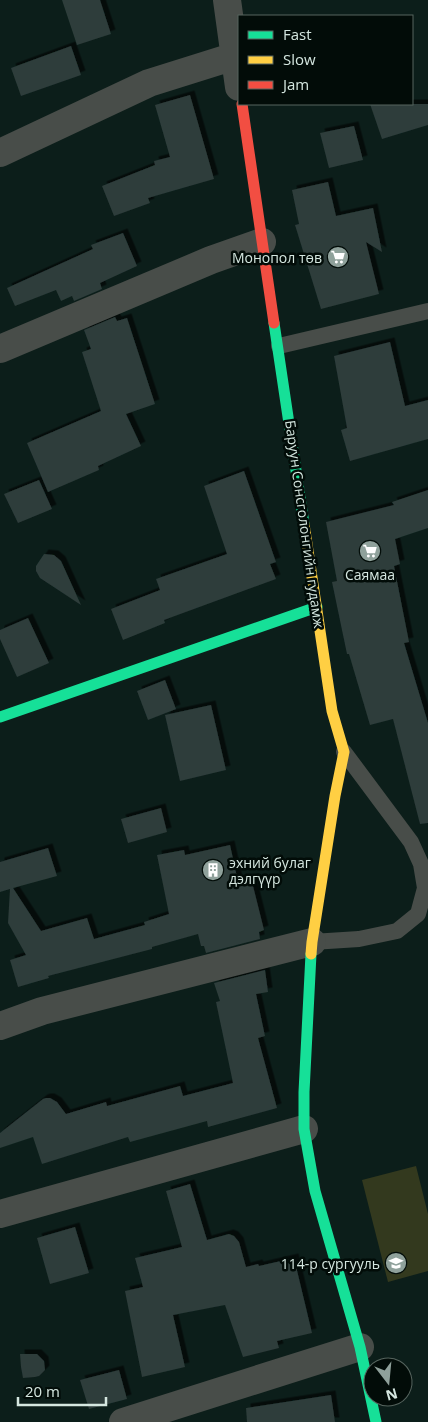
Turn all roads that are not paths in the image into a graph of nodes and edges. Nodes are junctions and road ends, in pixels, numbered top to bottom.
1 (227, 0) edge
2 (235, 56) junction
3 (238, 79) edge
4 (242, 105) edge
5 (0, 153) edge
6 (262, 242) junction
7 (428, 311) edge
8 (279, 346) junction
9 (0, 349) edge
10 (317, 607) junction
11 (0, 717) edge
12 (344, 752) junction
13 (423, 916) edge
14 (312, 942) junction
15 (0, 1026) edge
16 (304, 1129) junction
17 (0, 1214) edge
18 (360, 1347) junction
19 (123, 1422) edge
20 (376, 1422) edge

1 - 2 street
2 - 3 street
2 - 5 street
4 - 6 street, Баруун Сонсголонгийн гудамж
6 - 8 street, Баруун Сонсголонгийн гудамж
6 - 9 street
7 - 8 lane
8 - 10 street, Баруун Сонсголонгийн гудамж
10 - 11 street
10 - 12 street, Баруун Сонсголонгийн гудамж
12 - 13 lane
12 - 14 street, Баруун Сонсголонгийн гудамж
13 - 14 lane
14 - 15 street
14 - 16 street, Баруун Сонсголонгийн гудамж
16 - 17 street
16 - 18 street, Баруун Сонсголонгийн гудамж
18 - 19 street
18 - 20 street, Баруун Сонсголонгийн гудамж

